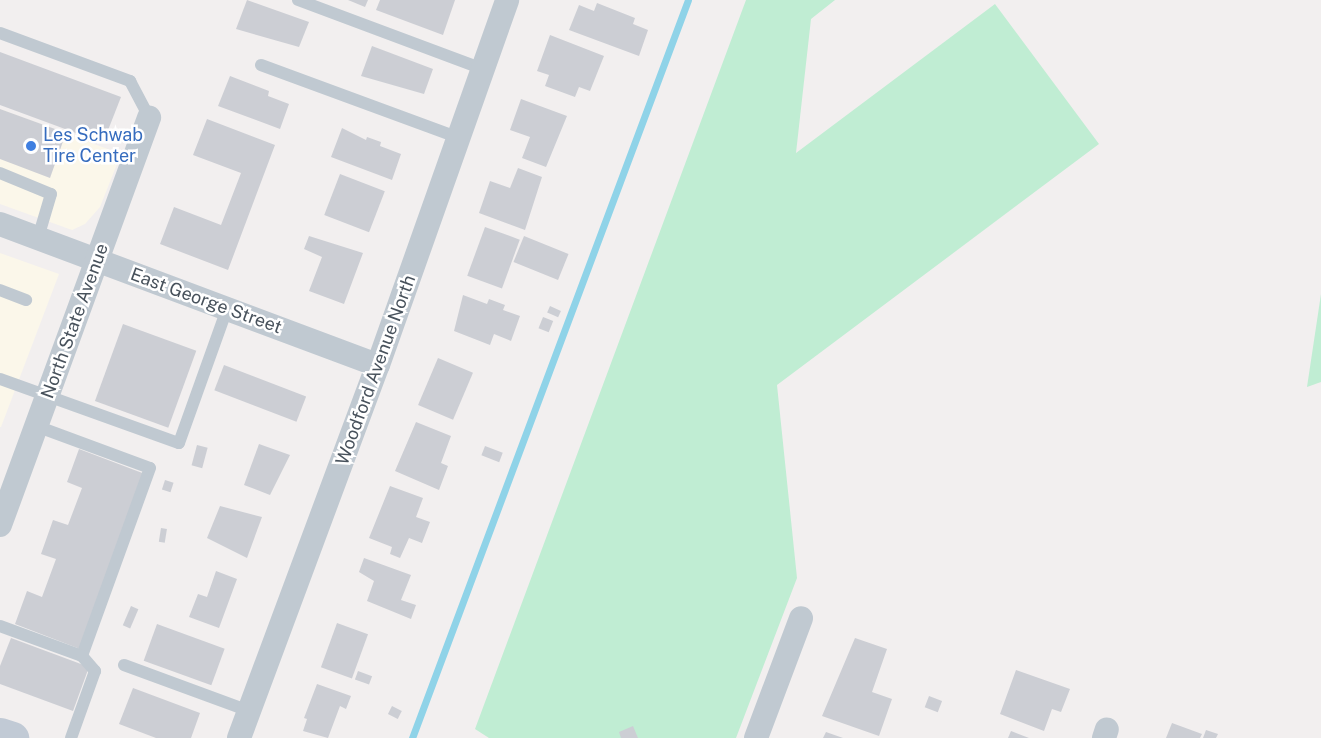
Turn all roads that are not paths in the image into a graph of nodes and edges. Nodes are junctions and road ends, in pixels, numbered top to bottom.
1 (298, 0) edge
2 (507, 0) edge
3 (0, 33) edge
4 (261, 65) dead end
5 (483, 69) junction
6 (149, 117) joint
7 (459, 138) junction
8 (0, 173) edge
9 (0, 224) edge
10 (38, 238) junction
11 (97, 261) junction
12 (0, 290) edge
13 (26, 300) dead end
14 (227, 309) junction
15 (378, 365) junction
16 (0, 379) edge
17 (48, 396) junction
18 (36, 426) junction
19 (0, 525) edge
20 (801, 618) dead end
21 (0, 626) edge
22 (82, 656) junction
23 (124, 666) dead end
24 (249, 711) junction
25 (0, 734) edge
26 (12, 738) edge
27 (71, 738) edge
28 (239, 738) edge
29 (756, 738) edge

1 - 5 lane
2 - 5 street, Woodford Avenue North
3 - 6 lane
4 - 7 lane
5 - 7 street, Woodford Avenue North
6 - 11 street, North State Avenue
7 - 15 street, Woodford Avenue North
8 - 10 lane
9 - 10 street, East George Street
10 - 11 street, East George Street
11 - 14 street, East George Street
11 - 17 street, North State Avenue
12 - 13 lane
14 - 15 street, East George Street
14 - 17 lane
15 - 24 street, Woodford Avenue North
16 - 17 lane
17 - 18 street, North State Avenue
18 - 19 street, North State Avenue
18 - 22 lane
20 - 29 street
21 - 22 lane
22 - 27 lane
23 - 24 lane
24 - 28 street, Woodford Avenue North
25 - 26 main road

